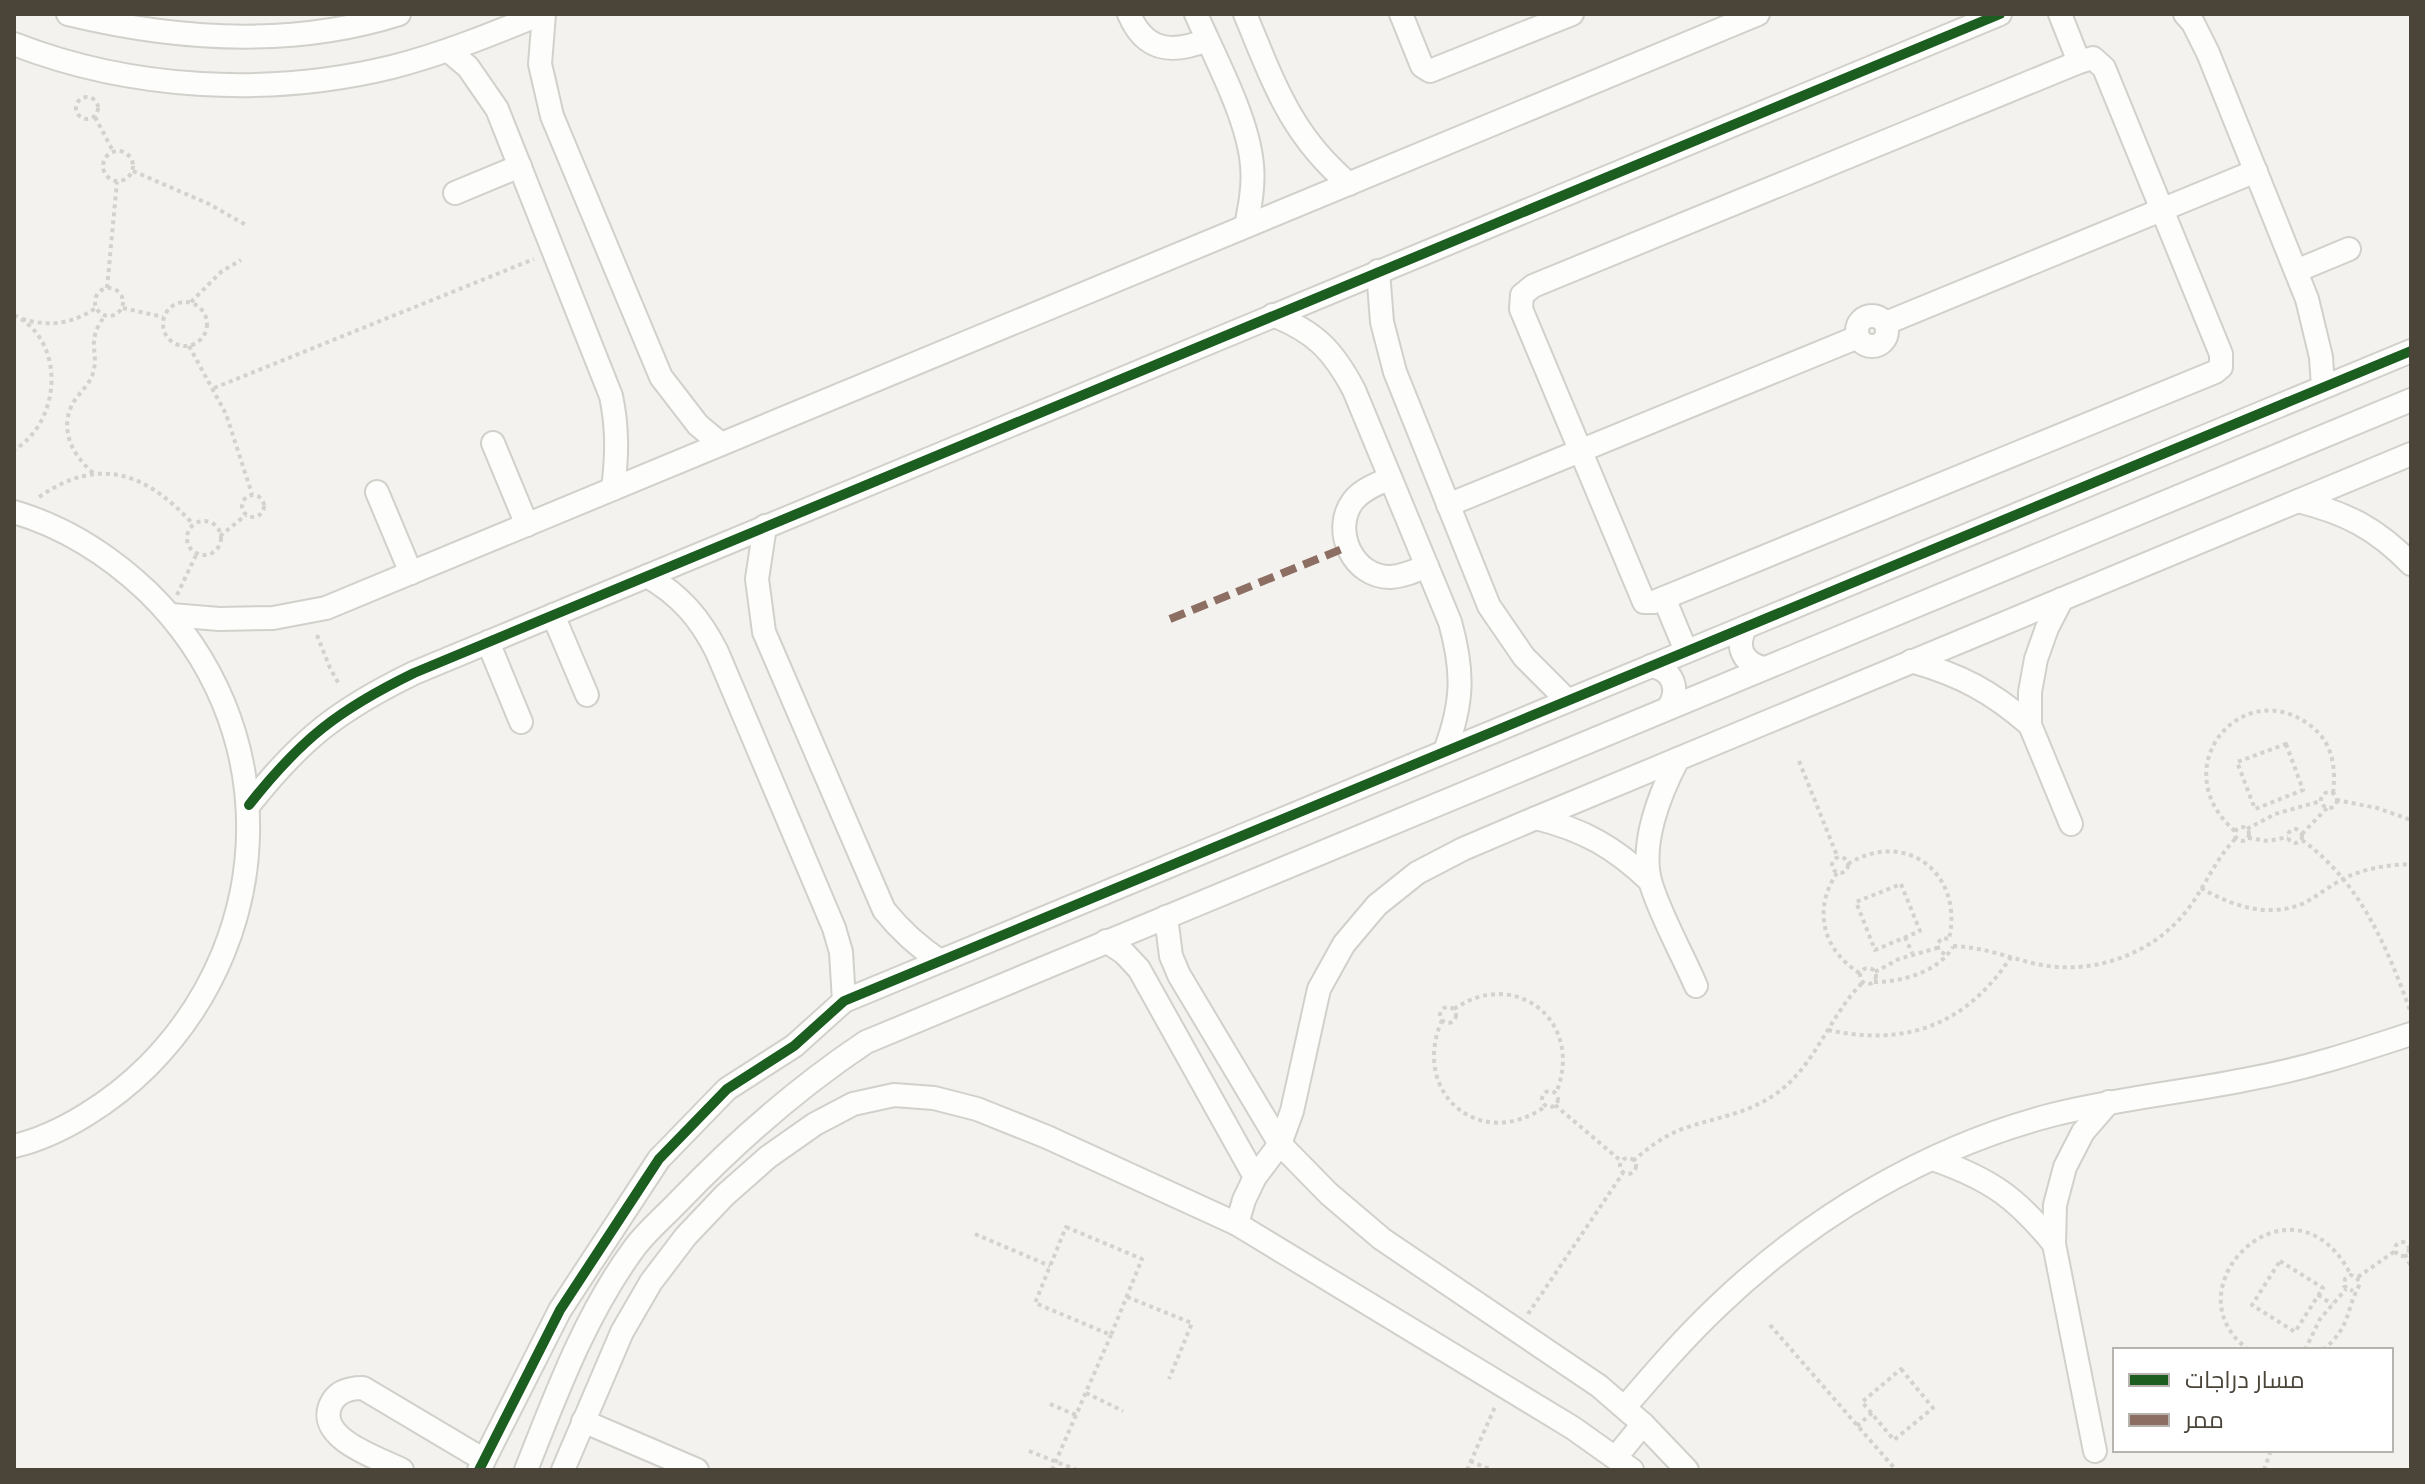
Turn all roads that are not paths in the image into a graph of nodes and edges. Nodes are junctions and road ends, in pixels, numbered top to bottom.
1 (68, 14) edge
2 (399, 14) edge
3 (542, 14) edge
4 (1129, 14) edge
5 (1196, 14) edge
6 (1245, 14) edge
7 (1401, 14) edge
8 (1572, 14) edge
9 (1758, 14) edge
10 (2000, 14) edge
11 (2060, 14) edge
12 (2185, 14) edge
13 (1207, 40) junction
14 (14, 44) edge
15 (449, 51) junction
16 (2079, 62) junction
17 (520, 166) junction
18 (2256, 171) junction
19 (1349, 184) junction
20 (455, 193) dead end
21 (2162, 210) junction
22 (1246, 226) junction
23 (2349, 249) dead end
24 (1378, 271) junction
25 (2296, 271) junction
26 (1273, 315) junction
27 (2411, 351) edge
28 (2323, 387) junction
29 (2411, 400) edge
30 (493, 443) dead end
31 (721, 444) junction
32 (1580, 450) junction
33 (2411, 454) edge
34 (1390, 478) junction
35 (613, 489) junction
36 (377, 492) dead end
37 (2298, 501) junction
38 (1448, 505) junction
39 (16, 512) edge
40 (527, 525) junction
41 (765, 526) junction
42 (2411, 564) edge
43 (1427, 566) junction
44 (411, 573) junction
45 (647, 576) junction
46 (1664, 598) junction
47 (2062, 599) junction
48 (170, 614) junction
49 (553, 615) junction
50 (1746, 627) junction
51 (488, 642) junction
52 (1686, 651) junction
53 (1911, 661) junction
54 (1651, 666) junction
55 (1764, 668) junction
56 (587, 695) dead end
57 (1567, 700) junction
58 (1669, 707) junction
59 (521, 722) dead end
60 (2030, 725) junction
61 (1445, 751) junction
62 (1678, 759) junction
63 (249, 805) junction
64 (1536, 818) junction
65 (2071, 824) dead end
66 (1650, 881) junction
67 (1166, 917) junction
68 (1106, 941) junction
69 (940, 961) junction
70 (1696, 986) dead end
71 (844, 1001) junction
72 (2411, 1034) edge
73 (2109, 1102) junction
74 (1280, 1144) junction
75 (14, 1146) edge
76 (1933, 1159) junction
77 (1255, 1177) junction
78 (1237, 1224) junction
79 (2054, 1244) junction
80 (1625, 1407) junction
81 (583, 1421) junction
82 (1643, 1424) junction
83 (2095, 1451) dead end
84 (1624, 1463) edge
85 (481, 1465) edge
86 (402, 1470) edge
87 (526, 1470) edge
88 (563, 1470) edge
89 (697, 1470) edge
90 (1687, 1470) edge

1 - 2 street
3 - 15 street
3 - 31 street
4 - 13 street
5 - 13 street
6 - 19 street
7 - 8 street
9 - 19 street
10 - 24 street
11 - 16 street
12 - 18 street
13 - 22 street
14 - 15 street
15 - 17 street
16 - 21 street
16 - 32 street
17 - 20 street
17 - 35 street
18 - 21 street
18 - 25 street
19 - 22 street
21 - 32 street
21 - 46 street
22 - 31 street
23 - 25 street
24 - 26 street
24 - 38 street
25 - 28 street
26 - 34 street
26 - 41 street
27 - 28 street
28 - 50 street
29 - 55 street
30 - 40 street
31 - 35 street
32 - 38 street
32 - 46 street
33 - 37 street
34 - 43 street
34 - 43 street
35 - 40 street
36 - 44 street
37 - 42 street
37 - 47 street
38 - 57 street
39 - 48 street
40 - 44 street
41 - 45 street
41 - 69 street
43 - 61 street
44 - 48 street
45 - 49 street
45 - 71 street
46 - 52 street
47 - 53 street
47 - 60 street
48 - 63 street
49 - 51 street
49 - 56 street
50 - 52 street
50 - 55 street
51 - 59 street
51 - 63 street
52 - 54 street
53 - 60 street
53 - 62 street
54 - 57 street
54 - 58 street
55 - 58 street
57 - 61 street
58 - 67 street
60 - 65 street
61 - 69 street
62 - 64 street
62 - 66 street
63 - 75 street
64 - 66 street
64 - 74 street
66 - 70 street
67 - 68 street
67 - 74 street
68 - 77 street
68 - 87 street
69 - 71 street
71 - 85 street
72 - 73 street
73 - 76 street
73 - 79 street
74 - 77 street
74 - 80 street
76 - 79 street
76 - 80 street
77 - 78 street
78 - 81 street
78 - 84 street
79 - 83 street
80 - 82 street
81 - 88 street
81 - 89 street
82 - 84 street
82 - 90 street
85 - 86 street

